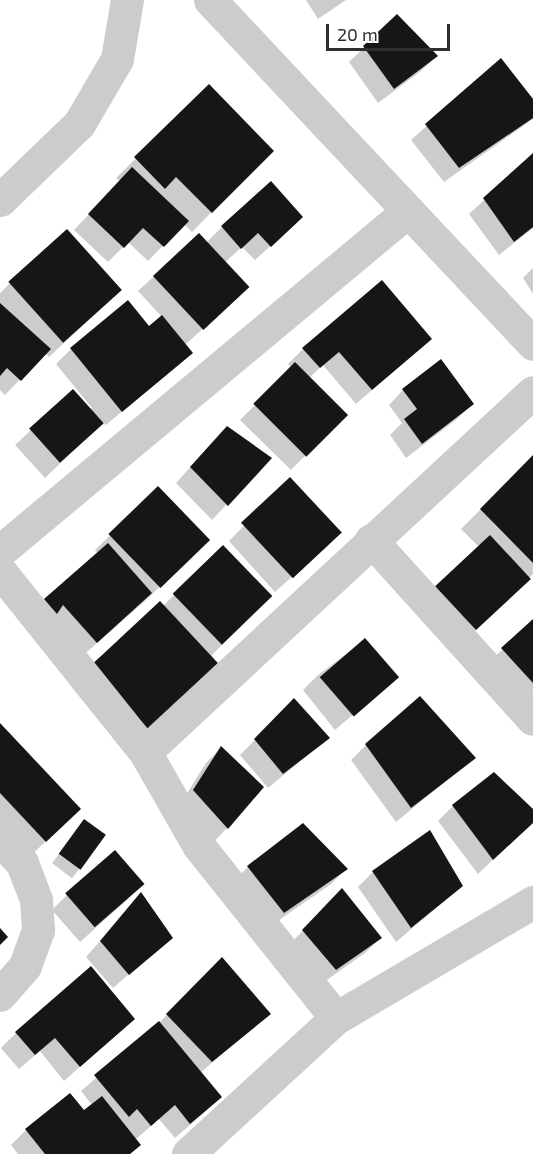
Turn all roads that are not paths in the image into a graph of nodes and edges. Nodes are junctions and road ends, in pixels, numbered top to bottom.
1 (127, 0) edge
2 (210, 0) edge
3 (0, 200) edge
4 (408, 211) junction
5 (533, 344) edge
6 (533, 392) edge
7 (371, 540) junction
8 (0, 551) edge
9 (0, 571) edge
10 (533, 719) edge
11 (145, 752) junction
12 (0, 840) edge
13 (533, 902) edge
14 (0, 995) edge
15 (336, 1018) junction
16 (200, 1150) edge

1 - 3 street
2 - 4 street
4 - 5 street
4 - 8 street
6 - 7 street
7 - 10 street
7 - 11 street
9 - 11 street
11 - 15 street
12 - 14 street
13 - 15 street
15 - 16 street

